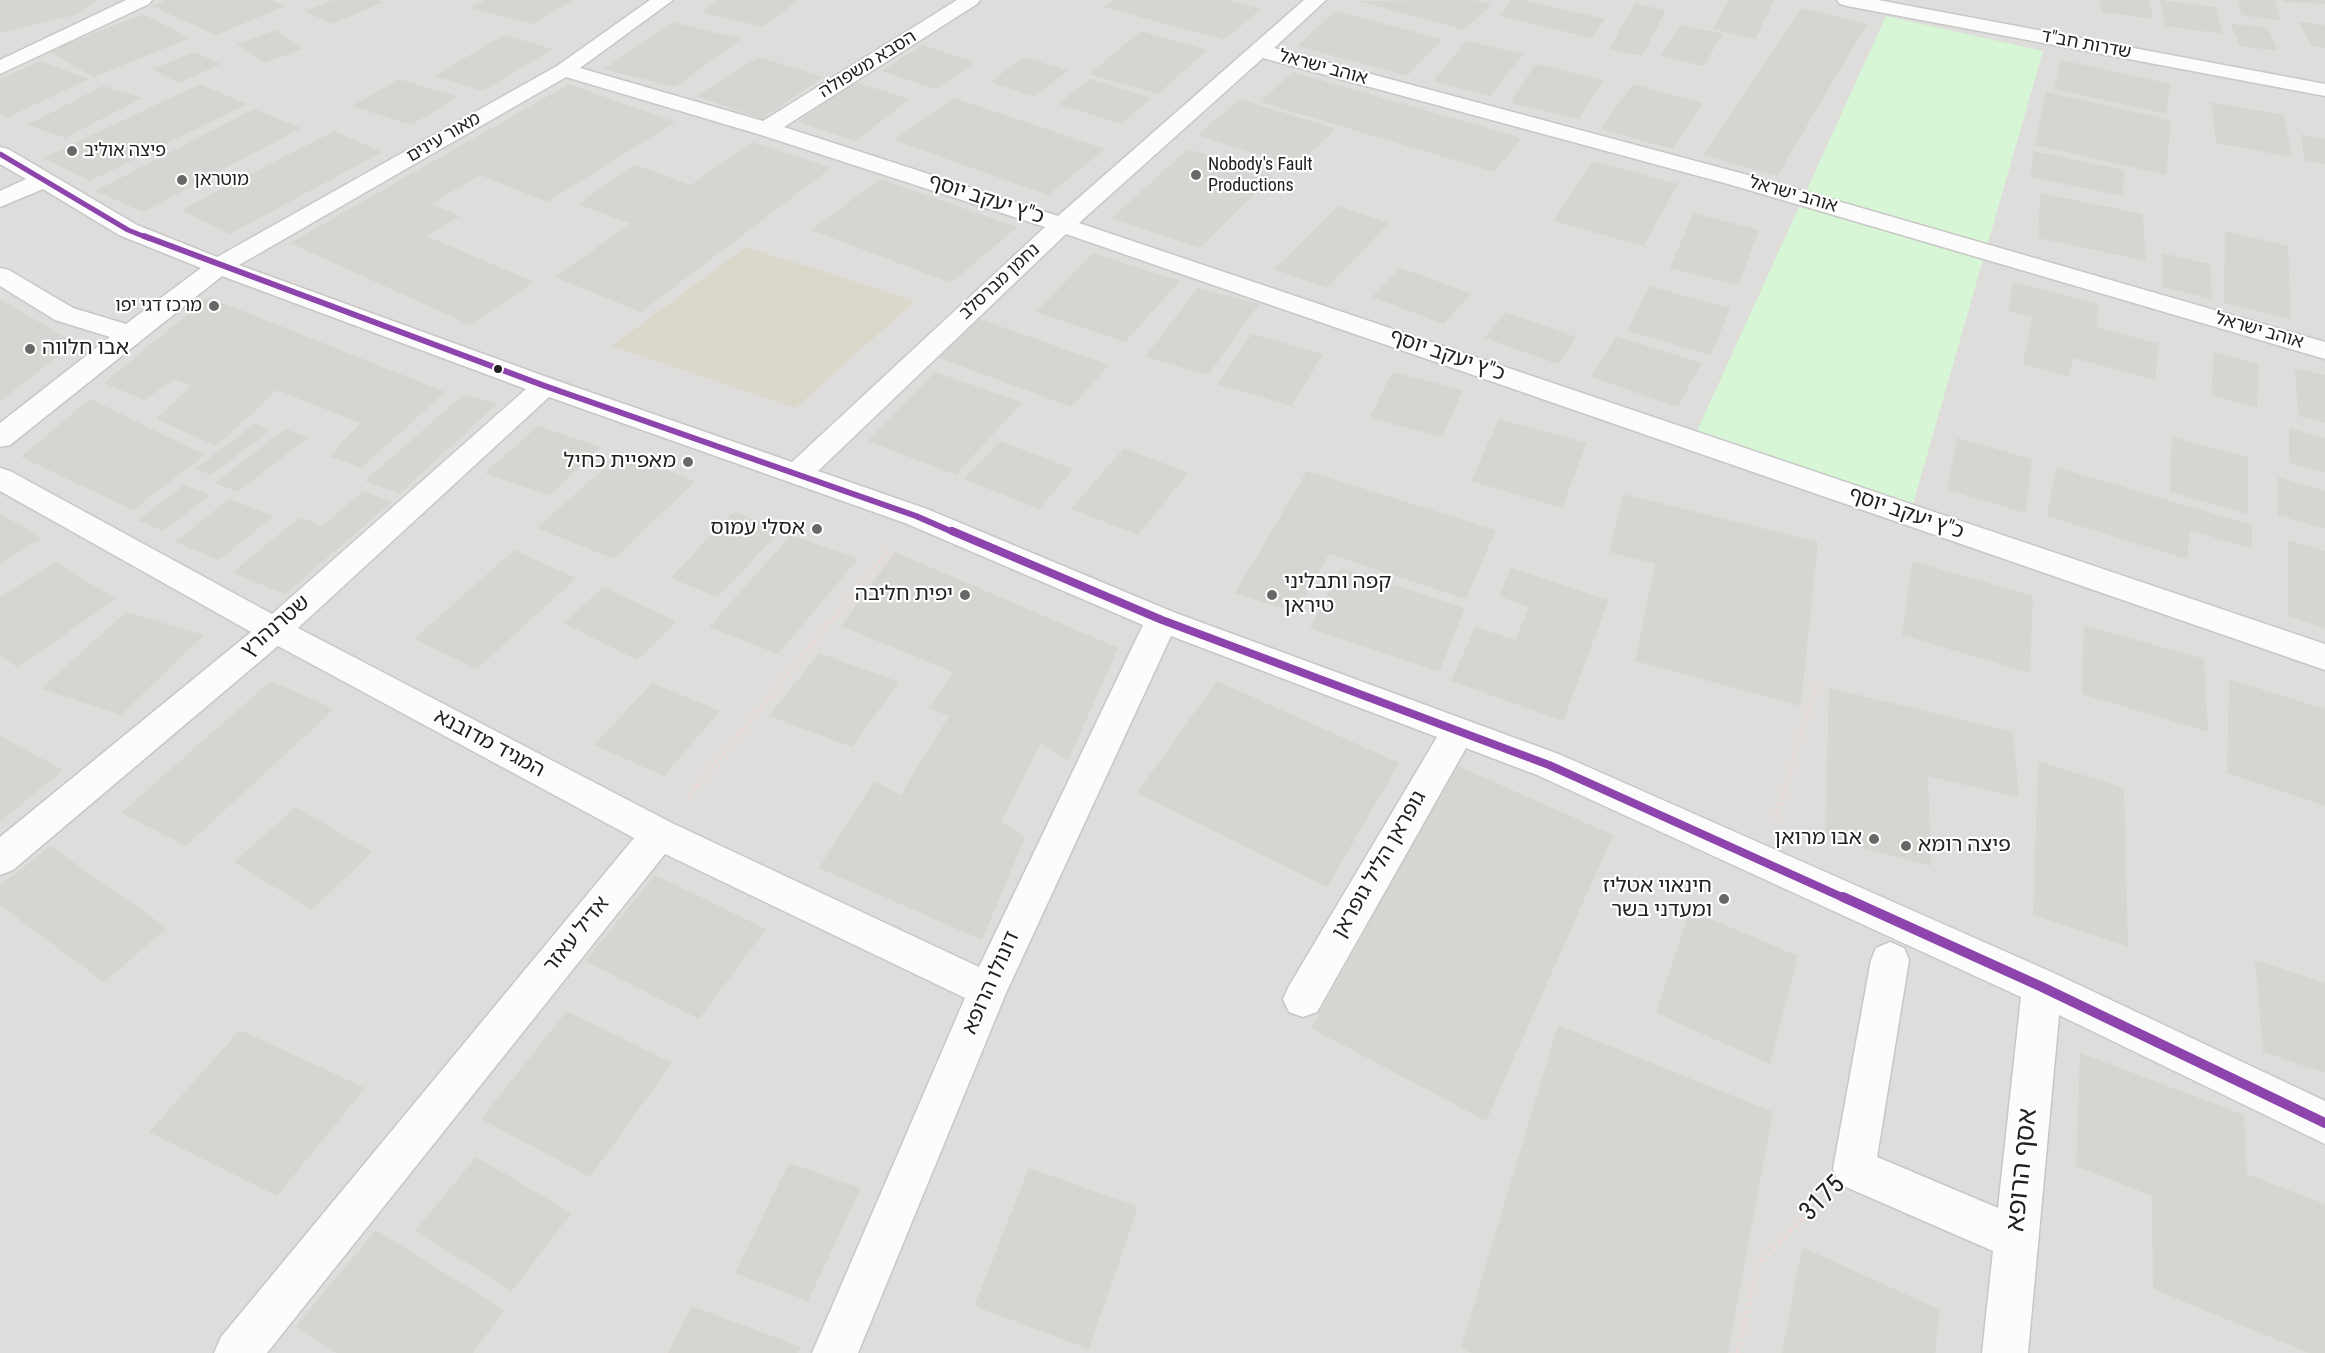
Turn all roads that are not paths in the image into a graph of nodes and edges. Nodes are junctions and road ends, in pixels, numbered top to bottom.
1 (142, 0) edge
2 (663, 0) edge
3 (970, 0) edge
4 (1316, 0) edge
5 (1847, 0) edge
6 (1946, 0) edge
7 (2153, 38) dead end
8 (1257, 50) junction
9 (0, 68) edge
10 (564, 70) junction
11 (2325, 90) edge
12 (766, 129) junction
13 (0, 154) edge
14 (42, 181) junction
15 (0, 200) edge
16 (1062, 225) junction
17 (219, 266) junction
18 (0, 275) edge
19 (130, 334) junction
20 (2325, 351) edge
21 (545, 386) junction
22 (0, 438) edge
23 (797, 474) junction
24 (0, 478) edge
25 (1162, 620) junction
26 (275, 630) junction
27 (2325, 657) edge
28 (1458, 732) junction
29 (659, 834) junction
30 (0, 859) edge
31 (1890, 960) dead end
32 (2042, 987) junction
33 (988, 990) junction
34 (1303, 999) dead end
35 (2325, 1123) edge
36 (2016, 1238) junction
37 (237, 1353) edge
38 (835, 1353) edge
39 (2005, 1353) edge

1 - 9 street
2 - 10 street, מאור עינים
3 - 12 street, הסבא משפולה
4 - 8 street, נחמן מברסלב
5 - 11 street, שדרות חב"ד
6 - 7 street, שדרות חב"ד
8 - 16 street, נחמן מברסלב
8 - 20 street, אוהב ישראל
10 - 12 street, כ"ץ יעקב יוסף
10 - 17 street, מאור עינים
12 - 16 street, כ"ץ יעקב יוסף
13 - 14 street
14 - 15 street
14 - 17 street
16 - 23 street, נחמן מברסלב
16 - 27 street, כ"ץ יעקב יוסף
17 - 19 street, מאור עינים
17 - 21 street
18 - 19 street
19 - 22 street, מאור עינים
21 - 23 street
21 - 26 street, שטרנהרץ
23 - 25 street
24 - 26 street, המגיד מדובנא
25 - 28 street
25 - 33 street, דונולו הרופא
26 - 29 street, המגיד מדובנא
26 - 30 street, שטרנהרץ
28 - 32 street
28 - 34 street, גופראן הליל גופראן
29 - 33 street, המגיד מדובנא
29 - 37 street, אדיל עאזר
31 - 36 street, 3175
32 - 35 street
32 - 36 street, אסף הרופא
33 - 38 street, דונולו הרופא
36 - 39 street, אסף הרופא

